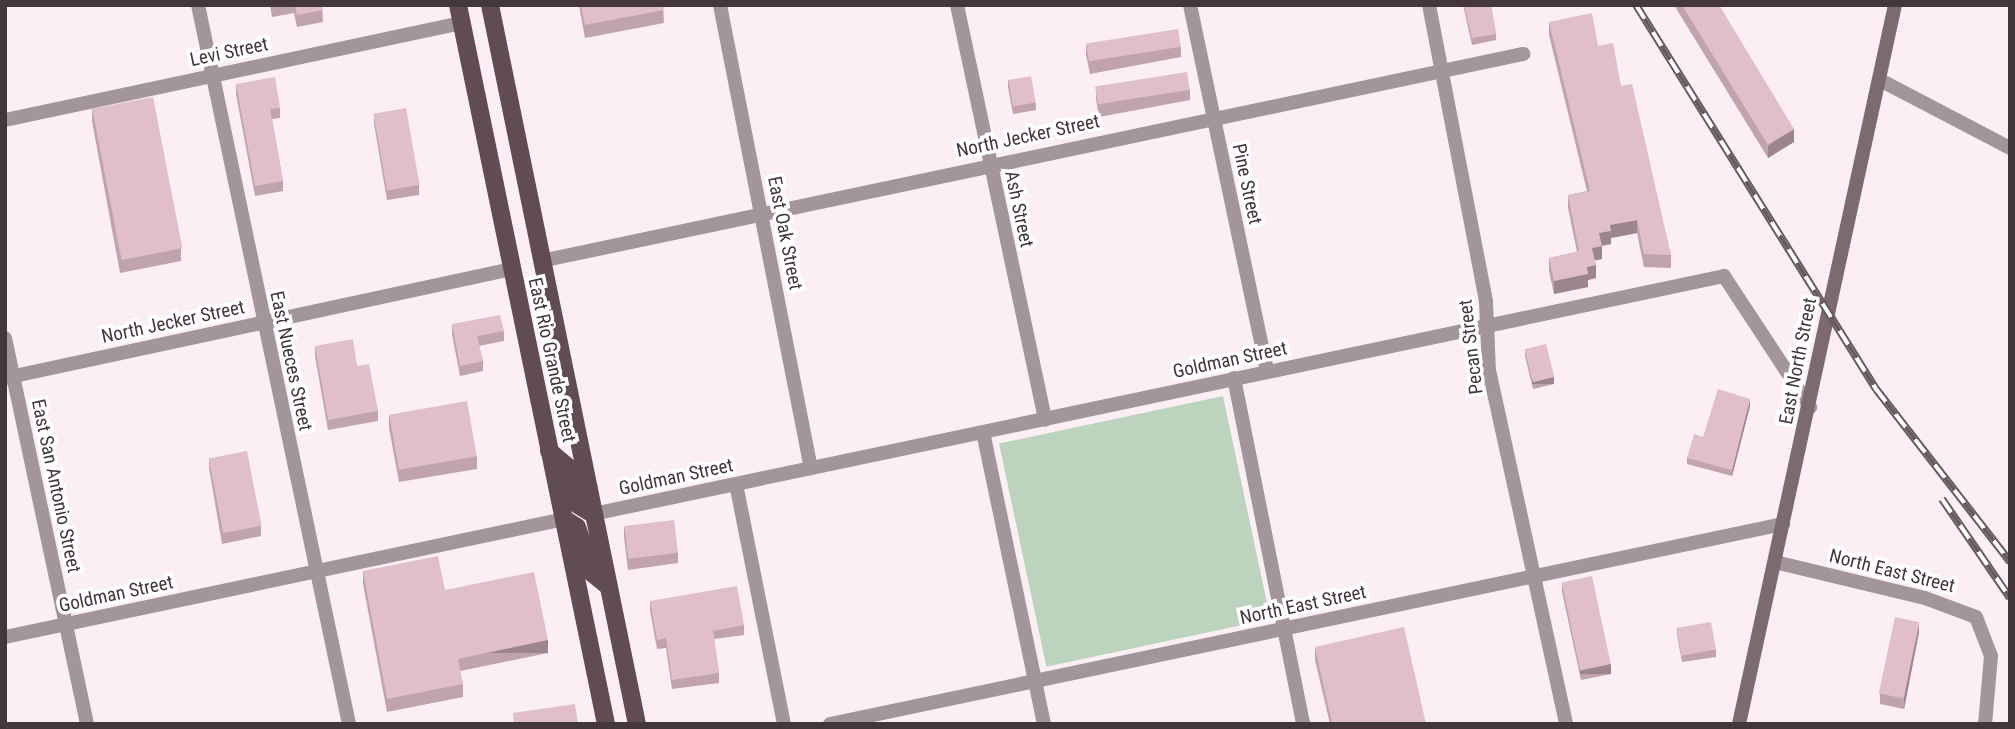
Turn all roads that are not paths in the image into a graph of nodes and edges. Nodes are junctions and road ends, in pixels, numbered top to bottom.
1 (198, 5) edge
2 (490, 5) edge
3 (720, 5) edge
4 (957, 5) edge
5 (1190, 5) edge
6 (1429, 5) edge
7 (1895, 5) edge
8 (460, 14) edge
9 (1523, 54) dead end
10 (1444, 68) junction
11 (213, 75) junction
12 (1880, 80) junction
13 (1213, 117) junction
14 (5, 120) edge
15 (2010, 148) edge
16 (990, 164) junction
17 (761, 212) junction
18 (541, 261) junction
19 (512, 269) junction
20 (263, 323) junction
21 (1485, 323) junction
22 (5, 338) edge
23 (1267, 372) junction
24 (9, 377) edge
25 (1234, 378) junction
26 (1810, 407) junction
27 (1045, 420) junction
28 (983, 432) junction
29 (549, 451) junction
30 (811, 468) junction
31 (736, 484) junction
32 (593, 514) junction
33 (564, 519) junction
34 (1783, 524) junction
35 (1775, 562) junction
36 (316, 570) junction
37 (1536, 574) junction
38 (607, 585) junction
39 (66, 624) junction
40 (1283, 629) junction
41 (5, 637) edge
42 (1035, 680) junction
43 (87, 724) edge
44 (349, 724) edge
45 (606, 724) edge
46 (636, 724) edge
47 (783, 724) edge
48 (830, 724) edge
49 (1044, 724) edge
50 (1303, 724) edge
51 (1566, 724) edge
52 (1738, 724) edge
53 (1985, 724) edge

1 - 11 street, East Nueces Street
2 - 18 main road, East Rio Grande Street
3 - 17 street, East Oak Street
4 - 16 street, Ash Street
5 - 13 street, Pine Street
6 - 10 street, Pecan Street
7 - 12 street, East North Street
8 - 11 street, Levi Street
8 - 19 main road, East Rio Grande Street
9 - 10 street, North Jecker Street
10 - 13 street, North Jecker Street
10 - 21 street, Pecan Street
11 - 14 street, Levi Street
11 - 20 street, East Nueces Street
12 - 15 street
12 - 26 street, East North Street
13 - 16 street, North Jecker Street
13 - 23 street, Pine Street
16 - 17 street, North Jecker Street
16 - 27 street, Ash Street
17 - 18 street, North Jecker Street
17 - 30 street, East Oak Street
18 - 32 main road, East Rio Grande Street
19 - 20 street, North Jecker Street
19 - 29 main road, East Rio Grande Street
20 - 24 street, North Jecker Street
20 - 36 street, East Nueces Street
21 - 23 street, Goldman Street
21 - 26 street, Goldman Street
21 - 37 street, Pecan Street
22 - 24 street, East San Antonio Street
23 - 25 street, Goldman Street
24 - 39 street, East San Antonio Street
25 - 27 street, Goldman Street
25 - 40 street
26 - 34 street, East North Street
27 - 28 street, Goldman Street
28 - 30 street, Goldman Street
28 - 42 street
29 - 32 main road
29 - 33 main road, East Rio Grande Street
30 - 31 street, Goldman Street
31 - 32 street, Goldman Street
31 - 47 street
32 - 38 main road, East Rio Grande Street
33 - 36 street, Goldman Street
33 - 38 main road
33 - 45 main road, East Rio Grande Street
34 - 35 street, East North Street
34 - 37 street, North East Street
35 - 52 street, East North Street
35 - 53 street, North East Street
36 - 39 street, Goldman Street
36 - 44 street, East Nueces Street
37 - 40 street, North East Street
37 - 51 street, Pecan Street
38 - 46 main road, East Rio Grande Street
39 - 41 street, Goldman Street
39 - 43 street, East San Antonio Street
40 - 42 street, North East Street
40 - 50 street
42 - 48 street, North East Street
42 - 49 street

